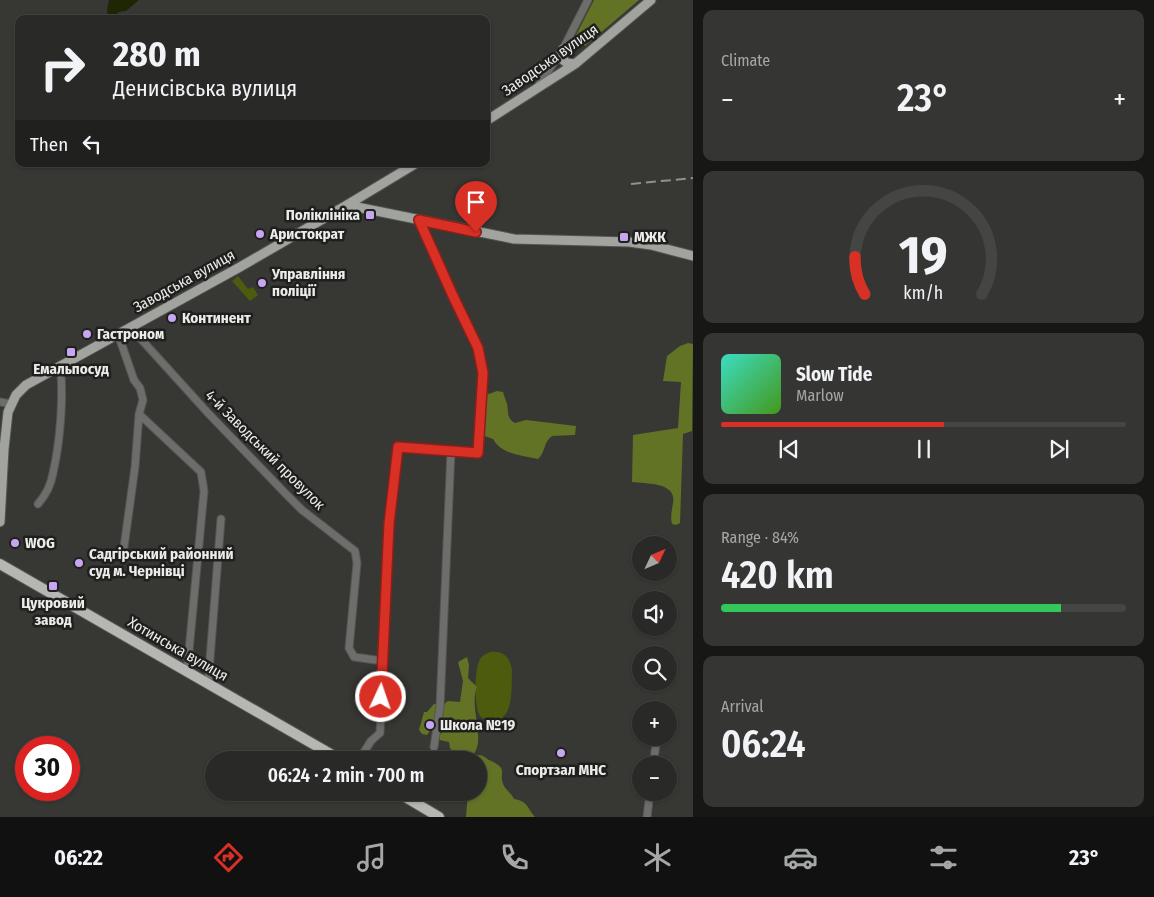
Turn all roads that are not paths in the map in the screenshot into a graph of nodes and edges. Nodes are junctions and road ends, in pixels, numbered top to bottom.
1 (588, 0) edge
2 (652, 0) edge
3 (563, 49) junction
4 (575, 64) junction
5 (535, 91) junction
6 (490, 119) edge
7 (410, 167) edge
8 (347, 206) junction
9 (419, 220) junction
10 (693, 256) edge
11 (130, 327) junction
12 (118, 334) junction
13 (60, 365) junction
14 (0, 402) edge
15 (10, 404) junction
16 (140, 414) junction
17 (4, 449) junction
18 (451, 451) junction
19 (0, 459) edge
20 (38, 504) dead end
21 (222, 519) dead end
22 (0, 521) edge
23 (124, 547) dead end
24 (0, 564) edge
25 (383, 661) junction
26 (187, 672) junction
27 (208, 684) junction
28 (434, 747) dead end
29 (325, 751) edge
30 (364, 751) edge
31 (412, 801) edge
32 (649, 801) edge
33 (439, 817) edge
34 (647, 817) edge

1 - 3 street
2 - 4 main road, Заводська вулиця
3 - 4 main road
3 - 5 street
4 - 5 main road, Заводська вулиця
5 - 6 main road, Заводська вулиця
7 - 8 main road, Заводська вулиця
8 - 9 main road
8 - 11 main road, Заводська вулиця
9 - 10 main road
9 - 18 street
11 - 12 main road, Заводська вулиця
11 - 25 street, 4-й Заводський провулок
12 - 13 main road, Заводська вулиця
12 - 16 street
13 - 15 main road, Заводська вулиця
13 - 20 street
14 - 15 street
15 - 17 main road
16 - 23 street
16 - 26 street
17 - 19 main road
17 - 22 main road
18 - 25 street
18 - 28 street
21 - 27 street
24 - 26 highway, Хотинська вулиця
25 - 30 street
26 - 27 highway, Хотинська вулиця
27 - 29 highway, Хотинська вулиця
31 - 33 highway
32 - 34 street

